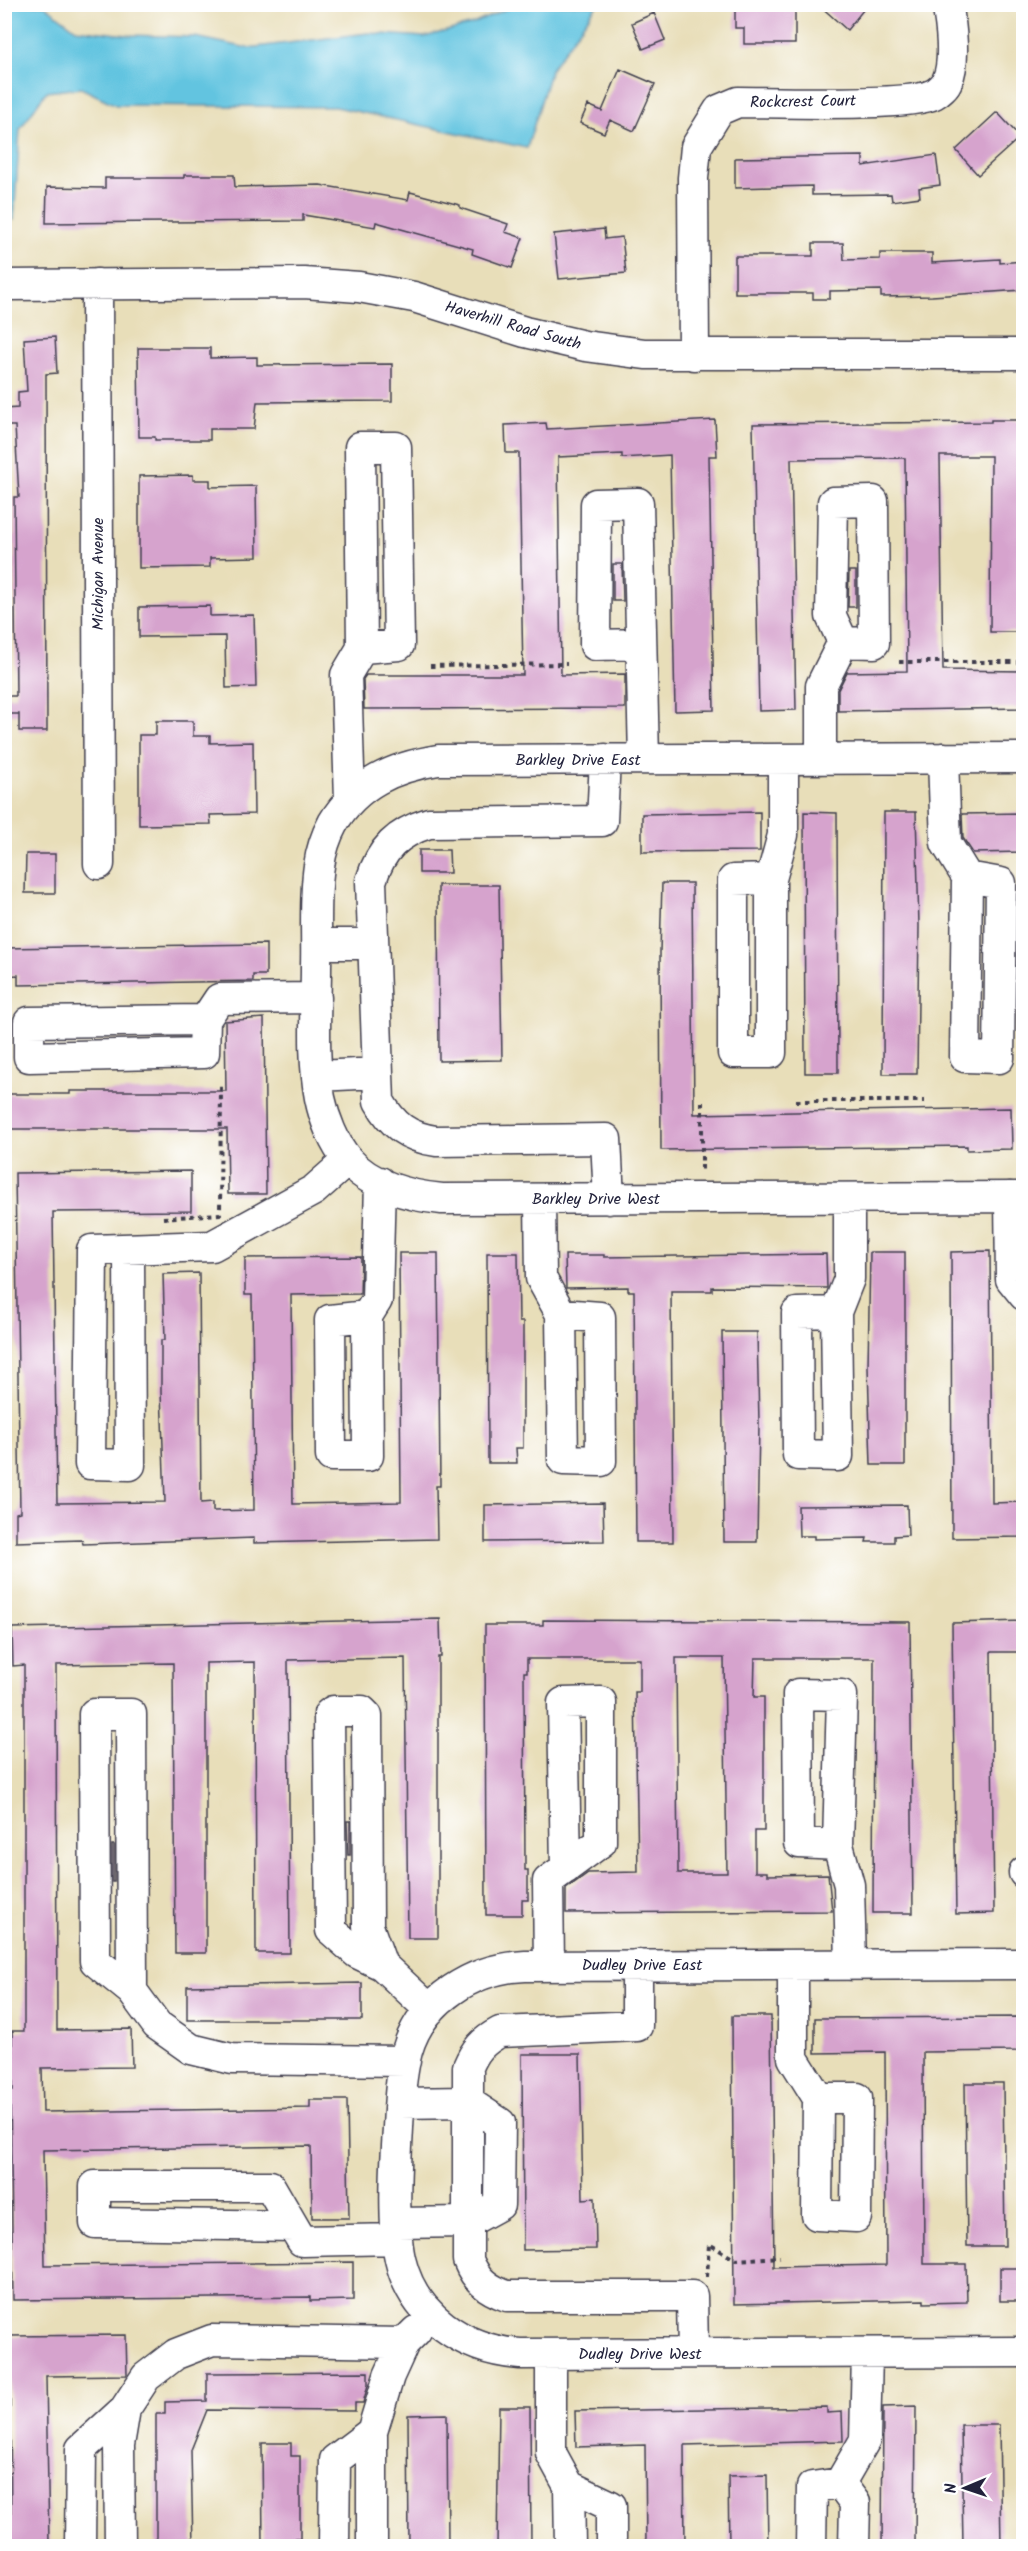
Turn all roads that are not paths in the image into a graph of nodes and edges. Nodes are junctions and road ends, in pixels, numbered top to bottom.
1 (947, 4) edge
2 (97, 284) junction
3 (4, 285) edge
4 (1023, 354) edge
5 (694, 355) junction
6 (843, 642) dead end
7 (641, 644) dead end
8 (362, 648) junction
9 (943, 758) junction
10 (1023, 758) edge
11 (605, 759) junction
12 (644, 759) junction
13 (783, 759) junction
14 (821, 759) junction
15 (350, 800) junction
16 (99, 864) dead end
17 (967, 877) junction
18 (771, 879) junction
19 (316, 944) junction
20 (373, 944) junction
21 (316, 998) junction
22 (205, 1020) junction
23 (378, 1073) junction
24 (318, 1076) junction
25 (348, 1160) junction
26 (380, 1182) junction
27 (1017, 1197) edge
28 (609, 1198) junction
29 (849, 1198) junction
30 (540, 1199) junction
31 (129, 1250) junction
32 (1023, 1295) edge
33 (836, 1312) dead end
34 (561, 1314) dead end
35 (367, 1316) dead end
36 (838, 1845) junction
37 (566, 1868) junction
38 (1023, 1964) edge
39 (382, 1965) junction
40 (637, 1965) junction
41 (793, 1965) junction
42 (851, 1965) junction
43 (549, 1966) junction
44 (132, 1991) junction
45 (430, 2010) junction
46 (405, 2061) junction
47 (818, 2098) dead end
48 (468, 2102) junction
49 (400, 2103) junction
50 (396, 2160) joint
51 (468, 2222) junction
52 (293, 2226) junction
53 (397, 2231) junction
54 (431, 2316) junction
55 (404, 2343) junction
56 (1023, 2352) edge
57 (693, 2353) junction
58 (867, 2353) junction
59 (551, 2354) junction
60 (125, 2409) junction
61 (372, 2432) junction
62 (840, 2483) junction
63 (569, 2486) junction
64 (80, 2547) edge
65 (120, 2547) edge
66 (334, 2547) edge
67 (372, 2547) edge
68 (570, 2547) edge
69 (611, 2547) edge
70 (811, 2547) edge
71 (854, 2547) edge

1 - 5 street, Rockcrest Court
2 - 3 street, Haverhill Road South
2 - 5 street, Haverhill Road South
2 - 16 street, Michigan Avenue
4 - 5 street, Haverhill Road South
6 - 14 street
7 - 12 street
8 - 8 street
8 - 15 street
9 - 10 street, Barkley Drive East
9 - 14 street, Barkley Drive East
9 - 17 street
11 - 12 street, Barkley Drive East
11 - 15 street, Barkley Drive East
11 - 20 street
12 - 13 street, Barkley Drive East
13 - 14 street, Barkley Drive East
13 - 18 street
15 - 19 street, Barkley Drive East
17 - 17 street
18 - 18 street
19 - 20 street
19 - 21 street, Barkley Drive East
20 - 23 street
21 - 22 street
21 - 24 street, Barkley Drive West
22 - 22 street
23 - 24 street
23 - 28 street
24 - 25 street, Barkley Drive West
25 - 26 street, Barkley Drive West
25 - 31 street
26 - 30 street, Barkley Drive West
26 - 35 street
27 - 29 street, Barkley Drive West
27 - 32 street
28 - 29 street, Barkley Drive West
28 - 30 street, Barkley Drive West
29 - 33 street
30 - 34 street
31 - 31 street
36 - 36 street
36 - 42 street
37 - 37 street
37 - 43 street
38 - 42 street, Dudley Drive East
39 - 39 street
39 - 45 street
40 - 41 street, Dudley Drive East
40 - 43 street, Dudley Drive East
40 - 48 street
41 - 42 street, Dudley Drive East
41 - 47 street
43 - 45 street, Dudley Drive East
44 - 44 street
44 - 46 street
45 - 46 street, Dudley Drive East
46 - 49 street, Dudley Drive East
48 - 49 street
48 - 51 street
49 - 50 street, Dudley Drive East
50 - 53 street, Dudley Drive West
51 - 53 street
51 - 57 street
52 - 52 street
52 - 53 street
53 - 54 street, Dudley Drive West
54 - 55 street
54 - 59 street, Dudley Drive West
55 - 60 street
55 - 61 street
56 - 58 street, Dudley Drive West
57 - 58 street, Dudley Drive West
57 - 59 street, Dudley Drive West
58 - 62 street
59 - 63 street
60 - 64 street
60 - 65 street
61 - 66 street
61 - 67 street
62 - 70 street
62 - 71 street
63 - 68 street
63 - 69 street

